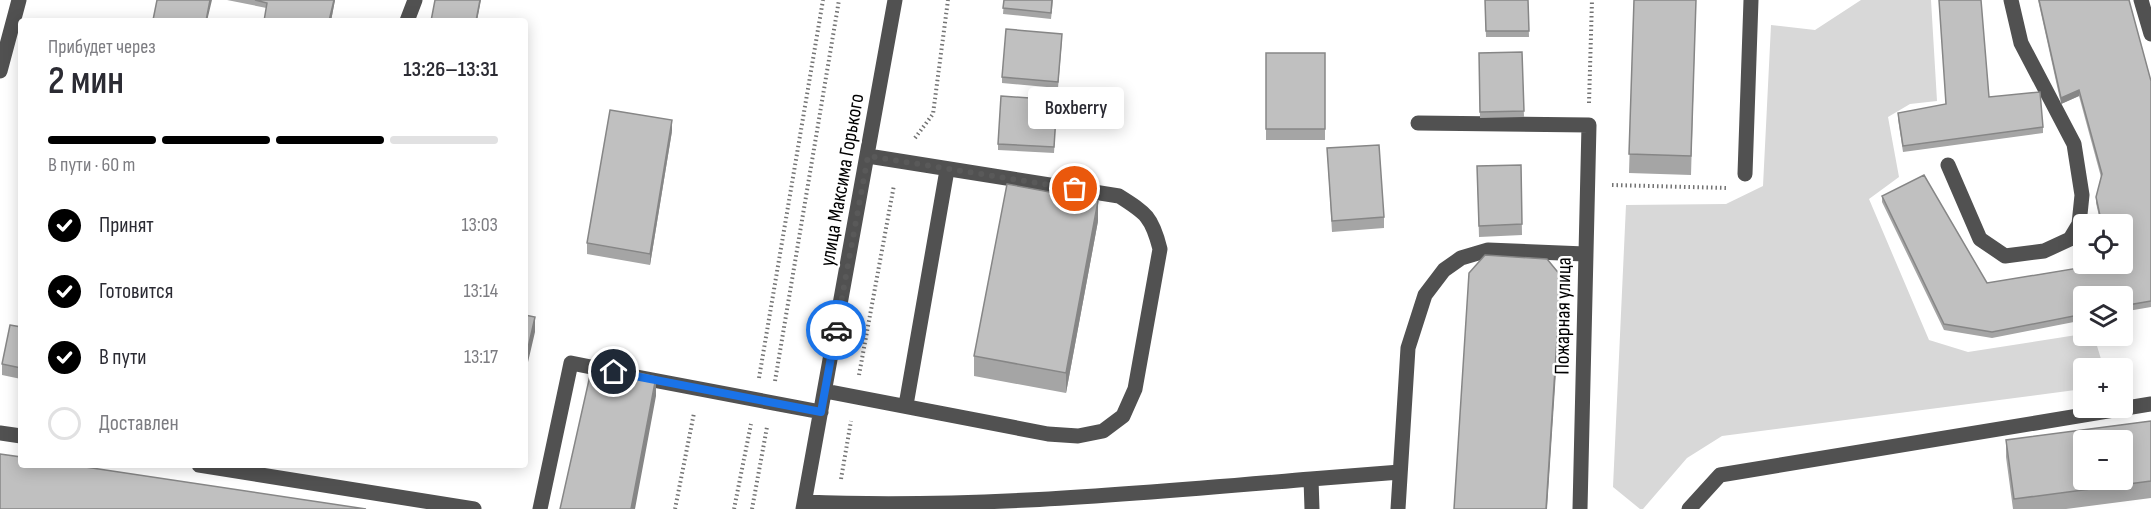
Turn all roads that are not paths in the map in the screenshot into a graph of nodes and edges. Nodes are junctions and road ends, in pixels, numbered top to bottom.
1 (19, 0) edge
2 (415, 0) edge
3 (895, 0) edge
4 (1751, 0) edge
5 (2012, 0) edge
6 (2141, 0) edge
7 (408, 18) edge
8 (2151, 34) edge
9 (0, 71) edge
10 (1418, 123) dead end
11 (868, 156) junction
12 (1948, 165) dead end
13 (947, 170) junction
14 (1745, 174) road end
15 (1586, 254) junction
16 (825, 391) junction
17 (2151, 404) edge
18 (906, 405) junction
19 (821, 412) junction
20 (0, 433) edge
21 (18, 436) edge
22 (219, 468) edge
23 (1400, 472) junction
24 (1311, 479) junction
25 (804, 506) edge
26 (474, 509) edge
27 (540, 509) edge
28 (1312, 509) edge
29 (1398, 509) edge
30 (1580, 509) edge
31 (1689, 509) edge

1 - 9 street
2 - 7 street
3 - 11 street, улица Максима Горького
4 - 14 street
5 - 12 street
6 - 8 street
10 - 15 street, Пожарная улица
11 - 13 street
11 - 16 street, улица Максима Горького
13 - 18 street
13 - 18 street
15 - 23 street
15 - 30 street, Пожарная улица
16 - 18 street
16 - 19 street, улица Максима Горького
17 - 31 street
19 - 25 street, улица Максима Горького
19 - 27 street
20 - 21 street
22 - 26 street
23 - 24 street
23 - 29 street
24 - 25 street
24 - 28 street

